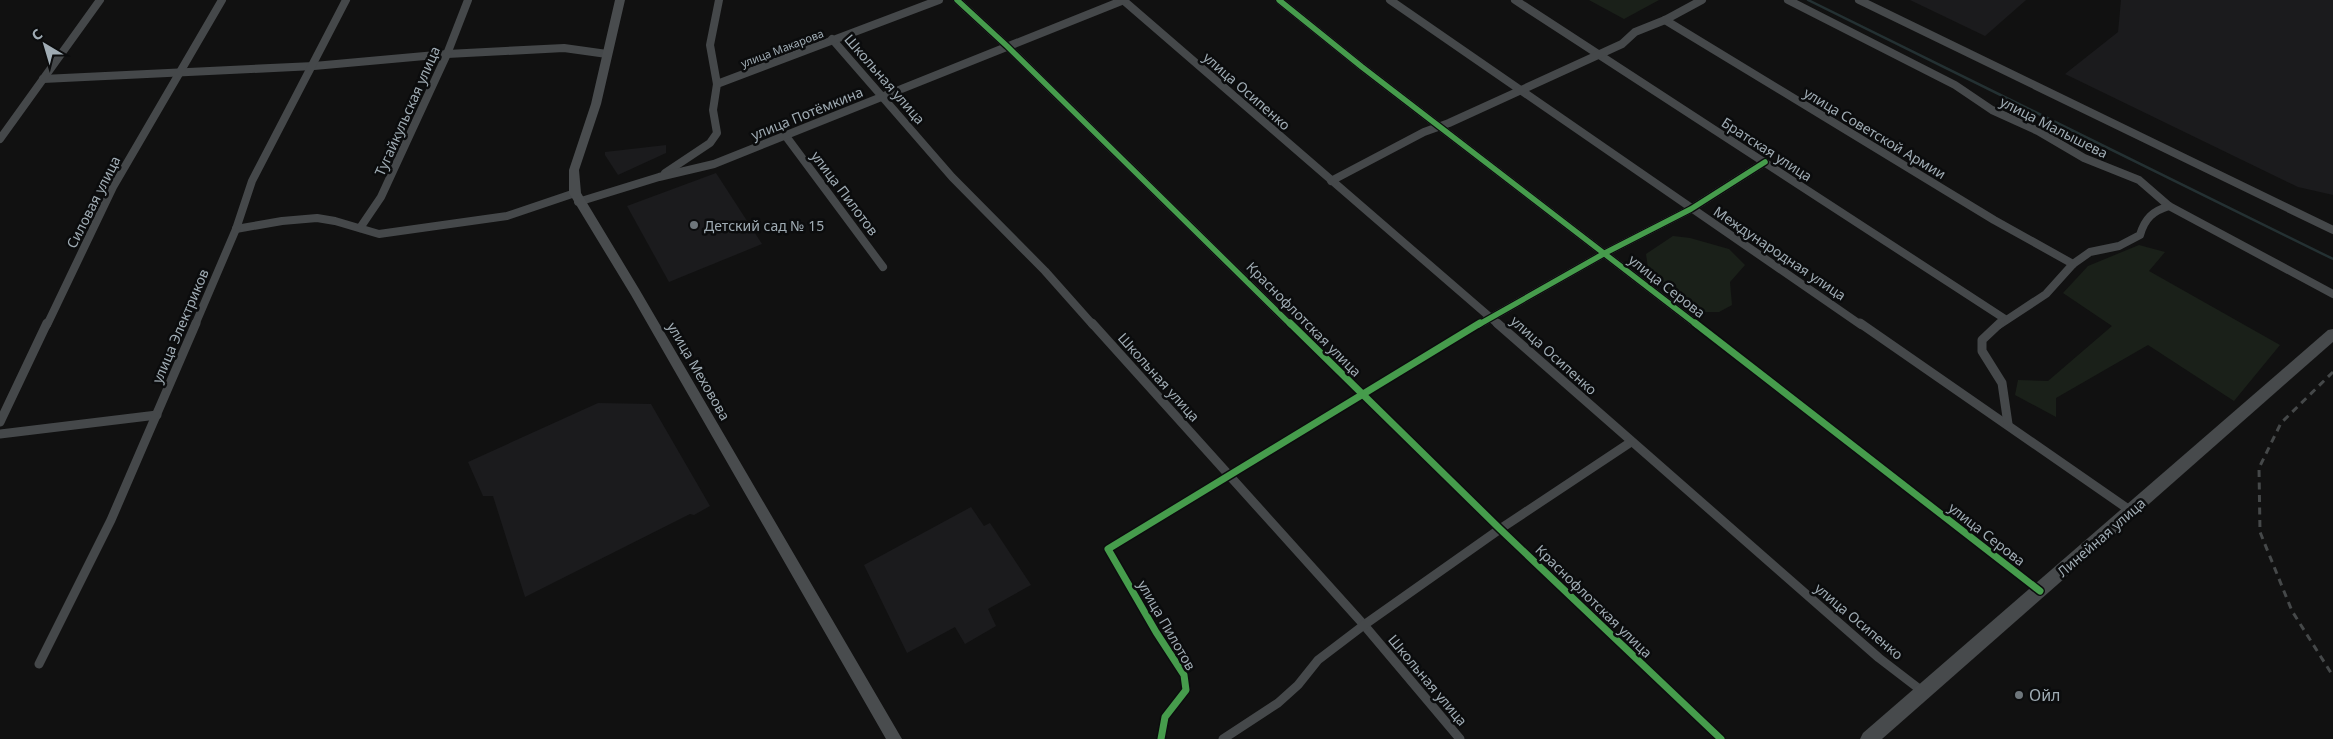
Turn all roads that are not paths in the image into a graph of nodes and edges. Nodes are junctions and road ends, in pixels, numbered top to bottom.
1 (100, 0) edge
2 (222, 0) edge
3 (346, 0) edge
4 (468, 0) edge
5 (620, 0) edge
6 (719, 0) edge
7 (939, 0) edge
8 (957, 0) edge
9 (1123, 0) edge
10 (1279, 0) edge
11 (1390, 0) edge
12 (1515, 0) edge
13 (1702, 0) edge
14 (1788, 0) edge
15 (1859, 0) edge
16 (924, 2) edge
17 (1665, 20) junction
18 (832, 39) junction
19 (1007, 46) junction
20 (447, 54) junction
21 (607, 54) junction
22 (1598, 55) junction
23 (314, 66) junction
24 (177, 73) junction
25 (43, 79) junction
26 (717, 84) junction
27 (1520, 89) junction
28 (882, 96) junction
29 (1440, 126) junction
30 (785, 136) junction
31 (0, 139) edge
32 (1765, 162) junction
33 (658, 178) junction
34 (1331, 181) junction
35 (576, 198) junction
36 (2169, 206) junction
37 (1691, 209) junction
38 (360, 228) junction
39 (236, 229) junction
40 (2333, 230) edge
41 (1605, 253) junction
42 (2073, 264) junction
43 (883, 268) dead end
44 (2333, 294) edge
45 (1490, 316) junction
46 (2005, 319) junction
47 (2333, 334) edge
48 (1363, 396) junction
49 (157, 415) junction
50 (0, 422) edge
51 (2008, 424) junction
52 (0, 434) edge
53 (1631, 442) junction
54 (1229, 475) junction
55 (2130, 511) junction
56 (1500, 529) junction
57 (1108, 549) joint
58 (2040, 592) junction
59 (1364, 625) junction
60 (39, 664) dead end
61 (1922, 691) junction
62 (894, 739) edge
63 (1161, 739) edge
64 (1224, 739) edge
65 (1460, 739) edge
66 (1721, 739) edge
67 (1869, 739) edge

1 - 25 street
2 - 24 street, Силовая улица
3 - 23 street, улица Электриков
4 - 20 street, Тугайкульская улица
5 - 21 street
6 - 26 street
7 - 16 street, улица Макарова
8 - 19 street, Краснофлотская улица
9 - 19 street, улица Потёмкина
9 - 34 street, улица Осипенко
10 - 29 street, улица Серова
11 - 27 street, Международная улица
12 - 22 street, Братская улица
13 - 17 street
14 - 36 street, улица Малышева
15 - 40 street, улица Малышева
16 - 18 street, улица Макарова
17 - 22 street
17 - 42 street, улица Советской Армии
18 - 26 street, улица Макарова
18 - 28 street, Школьная улица
19 - 28 street, улица Потёмкина
19 - 48 street, Краснофлотская улица
20 - 21 street
20 - 23 street
20 - 38 street, Тугайкульская улица
21 - 35 street
22 - 27 street
22 - 32 street, Братская улица
23 - 24 street
23 - 39 street, улица Электриков
24 - 25 street
24 - 50 street, Силовая улица
25 - 31 street
26 - 33 street
27 - 29 street
27 - 37 street, Международная улица
28 - 30 street, улица Потёмкина
28 - 54 street, Школьная улица
29 - 34 street
29 - 41 street, улица Серова
30 - 33 street, улица Потёмкина
30 - 43 street, улица Пилотов
32 - 37 street
32 - 46 street, Братская улица
33 - 35 street, улица Потёмкина
34 - 45 street, улица Осипенко
35 - 38 street, улица Потёмкина
35 - 62 street, улица Меховова
36 - 42 street
36 - 44 street, улица Малышева
37 - 41 street
37 - 51 street, Международная улица
38 - 39 street, улица Потёмкина
39 - 49 street, улица Электриков
41 - 45 street
41 - 58 street, улица Серова
42 - 46 street
45 - 48 street
45 - 53 street, улица Осипенко
46 - 51 street
47 - 55 main road, Линейная улица
48 - 54 street
48 - 56 street, Краснофлотская улица
49 - 52 street
49 - 60 street, улица Электриков
51 - 55 street, Международная улица
53 - 56 street
53 - 61 street, улица Осипенко
54 - 57 street
54 - 59 street, Школьная улица
55 - 58 main road, Линейная улица
56 - 59 street
56 - 66 street, Краснофлотская улица
57 - 63 street, улица Пилотов
58 - 61 main road, Линейная улица
59 - 64 street
59 - 65 street, Школьная улица
61 - 67 main road, Линейная улица

